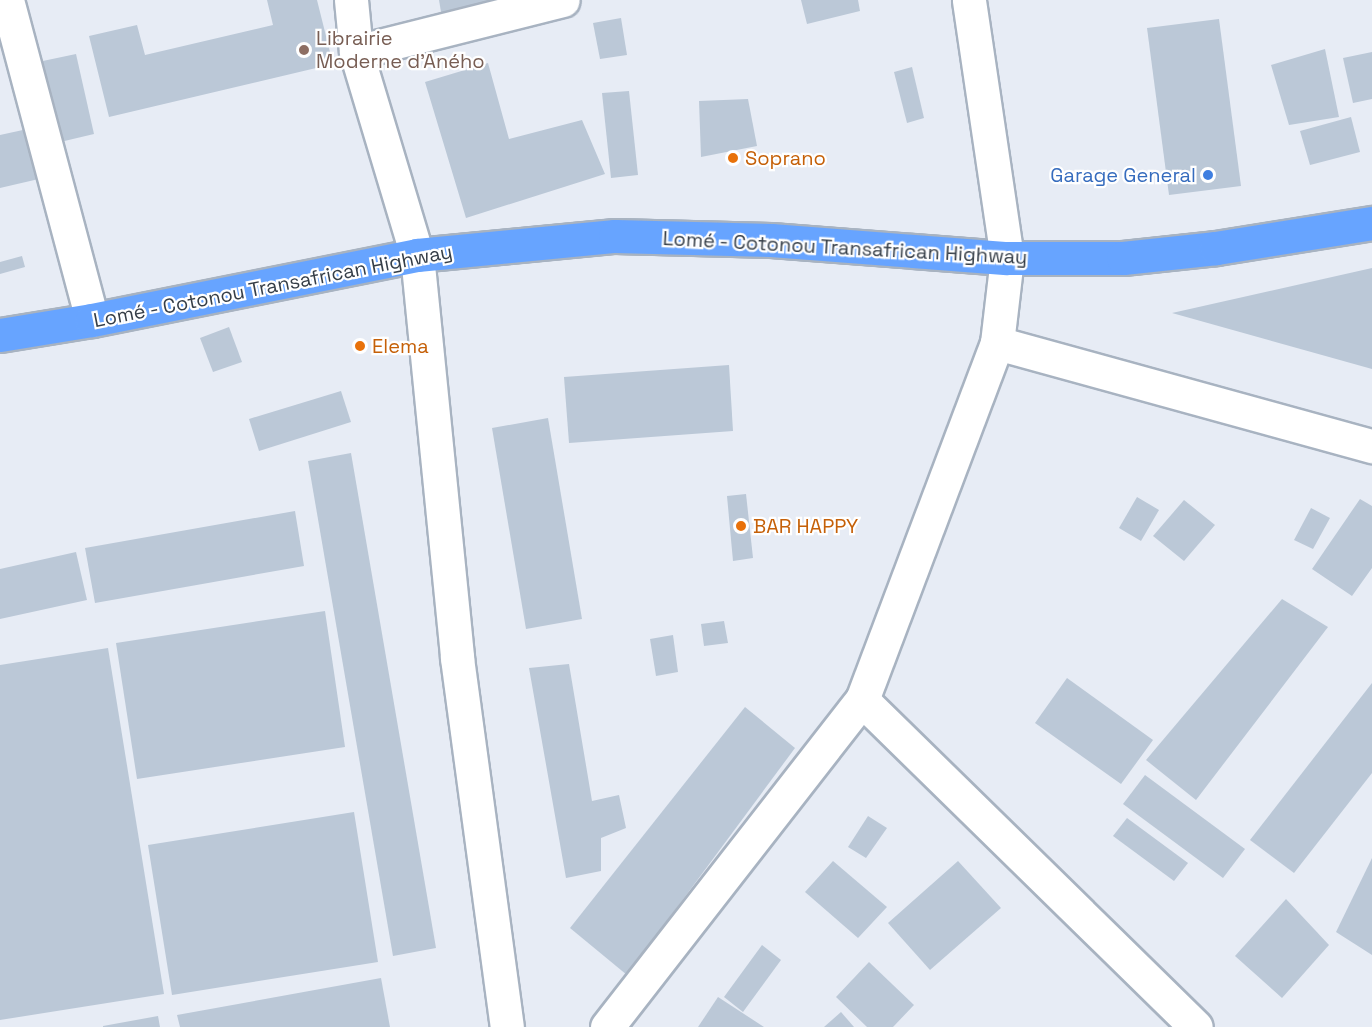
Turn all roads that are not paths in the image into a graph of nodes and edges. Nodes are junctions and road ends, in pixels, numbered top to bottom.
1 (6, 0) edge
2 (351, 0) edge
3 (563, 0) edge
4 (969, 0) edge
5 (356, 52) junction
6 (1372, 224) edge
7 (417, 255) junction
8 (1007, 258) junction
9 (92, 320) junction
10 (0, 335) edge
11 (997, 343) junction
12 (1372, 446) edge
13 (862, 700) junction
14 (507, 1027) edge
15 (607, 1027) edge
16 (1196, 1027) edge

1 - 9 street
2 - 5 street
3 - 5 street
4 - 8 street
5 - 7 street
6 - 8 highway, Lomé - Cotonou Transafrican Highway
7 - 8 highway, Lomé - Cotonou Transafrican Highway
7 - 9 highway, Lomé - Cotonou Transafrican Highway
7 - 14 street
8 - 11 street
9 - 10 highway, Lomé - Cotonou Transafrican Highway
11 - 12 street
11 - 13 street
13 - 15 street
13 - 16 street

